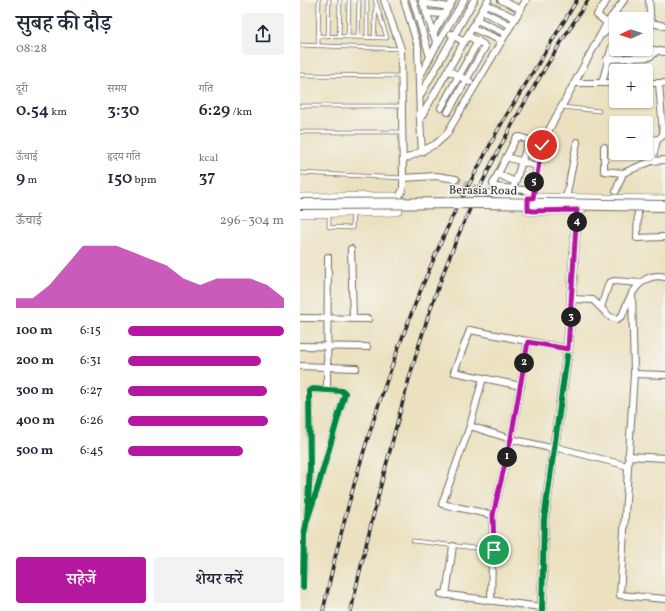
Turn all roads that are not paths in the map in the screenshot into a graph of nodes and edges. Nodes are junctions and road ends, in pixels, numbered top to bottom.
1 (319, 0) edge
2 (329, 0) edge
3 (340, 0) edge
4 (349, 0) edge
5 (359, 0) edge
6 (367, 0) edge
7 (375, 0) edge
8 (384, 0) edge
9 (404, 0) edge
10 (413, 0) edge
11 (453, 0) edge
12 (464, 0) edge
13 (474, 0) edge
14 (500, 0) edge
15 (524, 0) edge
16 (607, 0) edge
17 (624, 0) edge
18 (649, 0) edge
19 (422, 2) edge
20 (487, 2) edge
21 (376, 4) junction
22 (449, 7) junction
23 (520, 9) junction
24 (482, 11) junction
25 (648, 12) edge
26 (426, 13) junction
27 (445, 14) junction
28 (515, 18) junction
29 (477, 20) junction
30 (429, 22) junction
31 (440, 22) junction
32 (607, 23) junction
33 (653, 24) edge
34 (510, 25) junction
35 (665, 26) edge
36 (472, 28) junction
37 (609, 29) edge
38 (446, 32) junction
39 (505, 33) junction
40 (434, 34) junction
41 (601, 35) junction
42 (318, 36) junction
43 (328, 36) junction
44 (453, 36) junction
45 (468, 36) junction
46 (339, 37) junction
47 (348, 37) junction
48 (358, 37) junction
49 (367, 38) junction
50 (374, 38) junction
51 (500, 40) junction
52 (478, 41) junction
53 (464, 42) junction
54 (437, 44) junction
55 (300, 45) edge
56 (318, 46) junction
57 (401, 49) junction
58 (655, 50) joint
59 (665, 52) edge
60 (609, 54) edge
61 (430, 57) junction
62 (607, 59) junction
63 (448, 70) junction
64 (300, 75) edge
65 (401, 76) junction
66 (459, 76) junction
67 (419, 77) junction
68 (467, 80) junction
69 (575, 83) junction
70 (602, 83) junction
71 (609, 83) edge
72 (662, 83) edge
73 (475, 84) junction
74 (419, 97) junction
75 (430, 102) junction
76 (300, 106) edge
77 (402, 106) junction
78 (562, 107) junction
79 (441, 108) junction
80 (448, 112) junction
81 (599, 112) dead end
82 (456, 117) junction
83 (420, 120) junction
84 (300, 132) edge
85 (402, 132) junction
86 (664, 134) edge
87 (653, 139) edge
88 (529, 140) junction
89 (657, 140) junction
90 (577, 142) dead end
91 (542, 145) junction
92 (604, 147) dead end
93 (422, 152) junction
94 (506, 157) junction
95 (403, 160) junction
96 (665, 160) edge
97 (652, 161) junction
98 (522, 162) junction
99 (537, 166) junction
100 (300, 173) edge
101 (624, 173) junction
102 (498, 174) junction
103 (403, 178) junction
104 (456, 179) tunnel mouth
105 (515, 182) junction
106 (513, 189) junction
107 (616, 190) dead end
108 (487, 193) tunnel mouth
109 (532, 196) junction
110 (300, 198) edge
111 (398, 199) junction
112 (566, 199) junction
113 (665, 200) edge
114 (300, 204) edge
115 (665, 206) edge
116 (638, 209) junction
117 (665, 209) edge
118 (577, 210) junction
119 (353, 212) junction
120 (300, 213) edge
121 (329, 213) junction
122 (664, 237) dead end
123 (351, 249) dead end
124 (328, 257) dead end
125 (665, 277) edge
126 (641, 283) junction
127 (632, 293) junction
128 (572, 299) junction
129 (601, 307) junction
130 (300, 318) edge
131 (327, 319) junction
132 (353, 319) junction
133 (368, 319) dead end
134 (528, 342) junction
135 (300, 346) edge
136 (327, 346) junction
137 (367, 347) dead end
138 (568, 349) junction
139 (300, 366) edge
140 (327, 367) junction
141 (356, 368) dead end
142 (634, 374) junction
143 (665, 375) edge
144 (484, 378) junction
145 (521, 386) junction
146 (327, 390) junction
147 (470, 426) junction
148 (511, 438) junction
149 (555, 448) junction
150 (628, 456) junction
151 (665, 458) edge
152 (628, 466) junction
153 (493, 515) junction
154 (307, 520) junction
155 (302, 535) edge
156 (413, 541) dead end
157 (453, 546) junction
158 (494, 550) junction
159 (303, 587) dead end
160 (665, 599) edge
161 (491, 601) junction
162 (541, 609) edge

1 - 42 lane
2 - 43 lane
3 - 46 lane
4 - 47 lane
5 - 48 lane
6 - 49 lane
7 - 21 lane
8 - 57 street
9 - 67 street
10 - 61 street
11 - 22 street
12 - 38 street
13 - 44 street
14 - 23 street
15 - 23 street
16 - 32 street
17 - 32 street
18 - 25 street
19 - 22 street
19 - 26 street
20 - 24 street
20 - 28 street
21 - 50 lane
21 - 50 lane
22 - 27 street
23 - 28 street
24 - 29 street
24 - 34 street
26 - 27 street
26 - 30 street
27 - 31 street
28 - 34 street
29 - 36 street
29 - 39 street
30 - 31 street
30 - 40 street
31 - 40 street
32 - 41 street
33 - 35 street
34 - 39 street
36 - 45 street
36 - 51 street
37 - 41 street
38 - 44 street
38 - 54 street
39 - 51 street
40 - 54 street
41 - 69 street
42 - 43 lane
42 - 56 lane
43 - 46 lane
44 - 53 street
44 - 74 street
45 - 52 street
45 - 53 street
46 - 47 lane
47 - 48 lane
48 - 49 lane
49 - 50 lane
51 - 73 street
52 - 66 street
52 - 68 street
53 - 63 street
54 - 61 street
55 - 56 lane
56 - 57 lane
57 - 65 street
58 - 59 street
58 - 62 street
60 - 62 street
61 - 67 street
62 - 70 street
63 - 66 street
63 - 75 street
64 - 65 lane
65 - 77 street
66 - 68 street
66 - 79 street
67 - 74 street
68 - 73 street
68 - 80 street
69 - 70 street
69 - 78 street
70 - 71 street
72 - 86 street
73 - 82 street
74 - 83 street
75 - 79 street
75 - 83 street
76 - 77 lane
77 - 85 street
78 - 81 lane
78 - 91 street
79 - 80 street
80 - 82 street
82 - 93 street
83 - 93 street
84 - 85 lane
85 - 95 street
86 - 89 street
87 - 89 street
88 - 91 street
88 - 94 street
88 - 98 street
89 - 97 street
90 - 112 street
91 - 99 street
92 - 101 street
93 - 95 street
94 - 98 street
94 - 102 street
95 - 103 street
96 - 97 street
97 - 101 street
98 - 99 street
98 - 105 street
99 - 109 street
100 - 103 lane
101 - 107 street
102 - 105 street
102 - 106 street
103 - 104 street
103 - 111 street
105 - 106 street
106 - 109 street
108 - 109 street
109 - 112 street
109 - 118 street
110 - 111 street
111 - 119 street
112 - 113 street
114 - 115 main road, Berasia Road, bridge
116 - 117 street
116 - 118 street
116 - 122 street
118 - 128 street
119 - 121 street
119 - 121 lane
120 - 121 street
123 - 132 street
124 - 131 street
125 - 126 street
126 - 127 street
126 - 129 street
127 - 129 street
127 - 142 street
128 - 129 street
128 - 138 street
130 - 131 street
131 - 132 street
131 - 136 street
132 - 133 street
134 - 138 street
134 - 144 street
134 - 145 street
135 - 136 street
136 - 137 street
136 - 140 street
138 - 149 street
139 - 140 street
140 - 141 street
140 - 146 street
142 - 143 street
142 - 150 street
144 - 145 street
144 - 147 street
145 - 148 street
146 - 154 street
146 - 154 street
147 - 148 street
147 - 153 street
148 - 149 street
148 - 153 street
149 - 152 street
149 - 162 street
150 - 151 street
150 - 152 street
152 - 160 street
153 - 158 street
154 - 155 street
155 - 159 street
156 - 157 lane
157 - 158 lane
157 - 161 street
158 - 161 street
161 - 162 street

